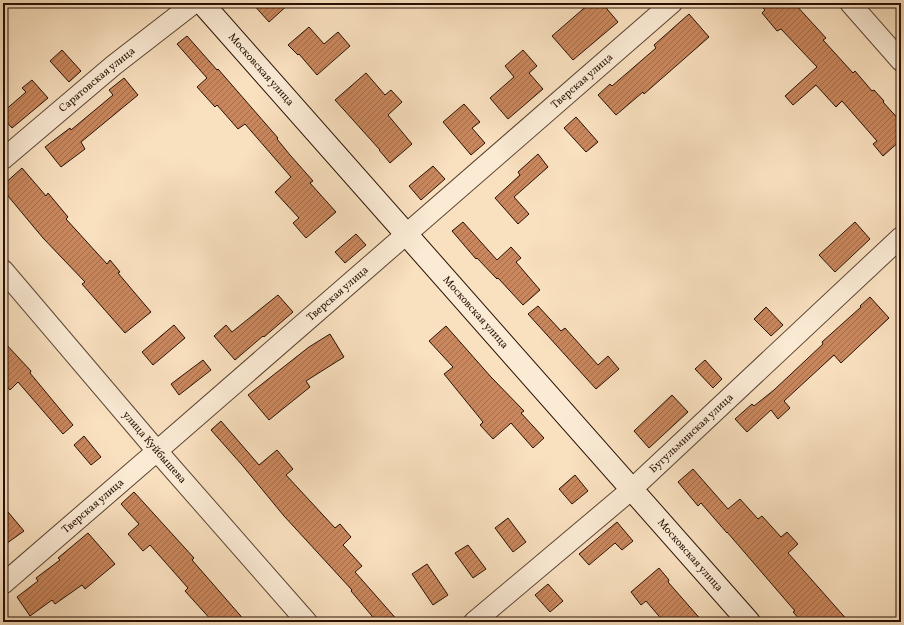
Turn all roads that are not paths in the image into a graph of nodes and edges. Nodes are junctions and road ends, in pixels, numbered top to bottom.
1 (194, 3) edge
2 (202, 3) edge
3 (672, 3) edge
4 (850, 3) edge
5 (901, 61) edge
6 (3, 159) edge
7 (406, 235) junction
8 (901, 237) edge
9 (3, 270) edge
10 (157, 451) junction
11 (632, 489) junction
12 (3, 584) edge
13 (308, 622) edge
14 (474, 622) edge
15 (749, 622) edge

1 - 6 street, Саратовская улица
2 - 7 street, Московская улица
3 - 7 street, Тверская улица
4 - 5 street
7 - 10 street, Тверская улица
7 - 11 street, Московская улица
8 - 11 street, Бугульминская улица
9 - 10 street, улица Куйбышева
10 - 12 street, Тверская улица
10 - 13 street, улица Куйбышева
11 - 14 street, Бугульминская улица
11 - 15 street, Московская улица

